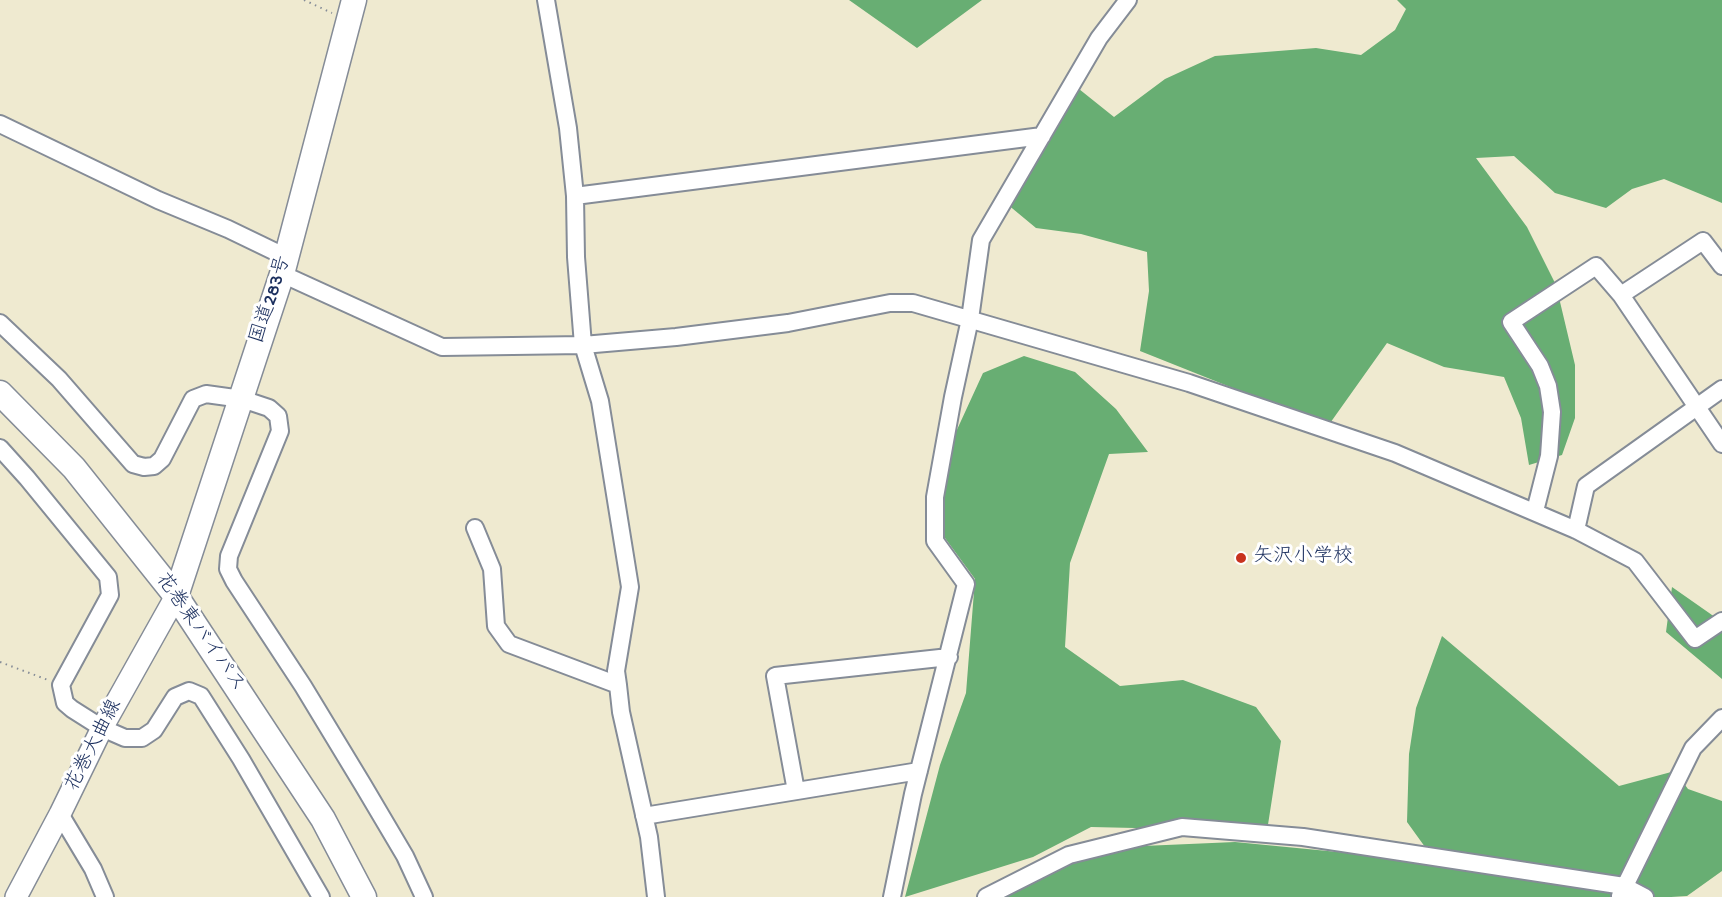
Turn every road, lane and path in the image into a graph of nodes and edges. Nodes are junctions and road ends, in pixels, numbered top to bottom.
1 (304, 0) edge
2 (546, 0) edge
3 (1128, 0) edge
4 (351, 10) edge
5 (0, 124) edge
6 (1042, 136) junction
7 (575, 196) junction
8 (284, 265) junction
9 (1722, 266) edge
10 (1621, 296) junction
11 (970, 319) junction
12 (0, 323) edge
13 (583, 345) junction
14 (1722, 389) edge
15 (0, 393) edge
16 (242, 399) junction
17 (1696, 408) junction
18 (1722, 444) edge
19 (0, 448) edge
20 (1535, 511) junction
21 (476, 528) dead end
22 (1576, 530) junction
23 (176, 596) junction
24 (1722, 621) edge
25 (949, 657) junction
26 (0, 662) edge
27 (61, 685) junction
28 (618, 685) junction
29 (1722, 718) edge
30 (102, 728) junction
31 (919, 771) junction
32 (796, 791) junction
33 (60, 814) junction
34 (644, 816) junction
35 (1622, 892) edge
36 (16, 897) edge
37 (105, 897) edge
38 (321, 897) edge
39 (364, 897) edge
40 (424, 897) edge
41 (656, 897) edge
42 (892, 897) edge
43 (987, 897) edge
44 (1645, 897) edge

1 - 4 path
2 - 7 street
3 - 6 street
4 - 8 highway, 国道283号
5 - 8 street
6 - 7 street
6 - 11 street
7 - 13 street
8 - 13 street
8 - 16 highway, 国道283号
9 - 10 street
10 - 17 street
10 - 20 street
11 - 13 street
11 - 20 street
11 - 25 street
12 - 16 street
13 - 28 street
14 - 17 street
15 - 23 highway, 花巻東バイパス
16 - 23 highway, 国道283号
16 - 40 street
17 - 18 street
17 - 22 street
19 - 27 street
20 - 22 street
21 - 28 street
22 - 24 street
23 - 30 main road, 花巻大曲線
23 - 39 highway, 花巻東バイパス
25 - 31 street
25 - 32 street
26 - 27 path
27 - 30 street
28 - 34 street
29 - 35 street
30 - 33 main road, 花巻大曲線
30 - 38 street
31 - 32 street
31 - 42 street
32 - 34 street
33 - 36 main road, 花巻大曲線
33 - 37 street
34 - 41 street
35 - 43 street
35 - 44 street

